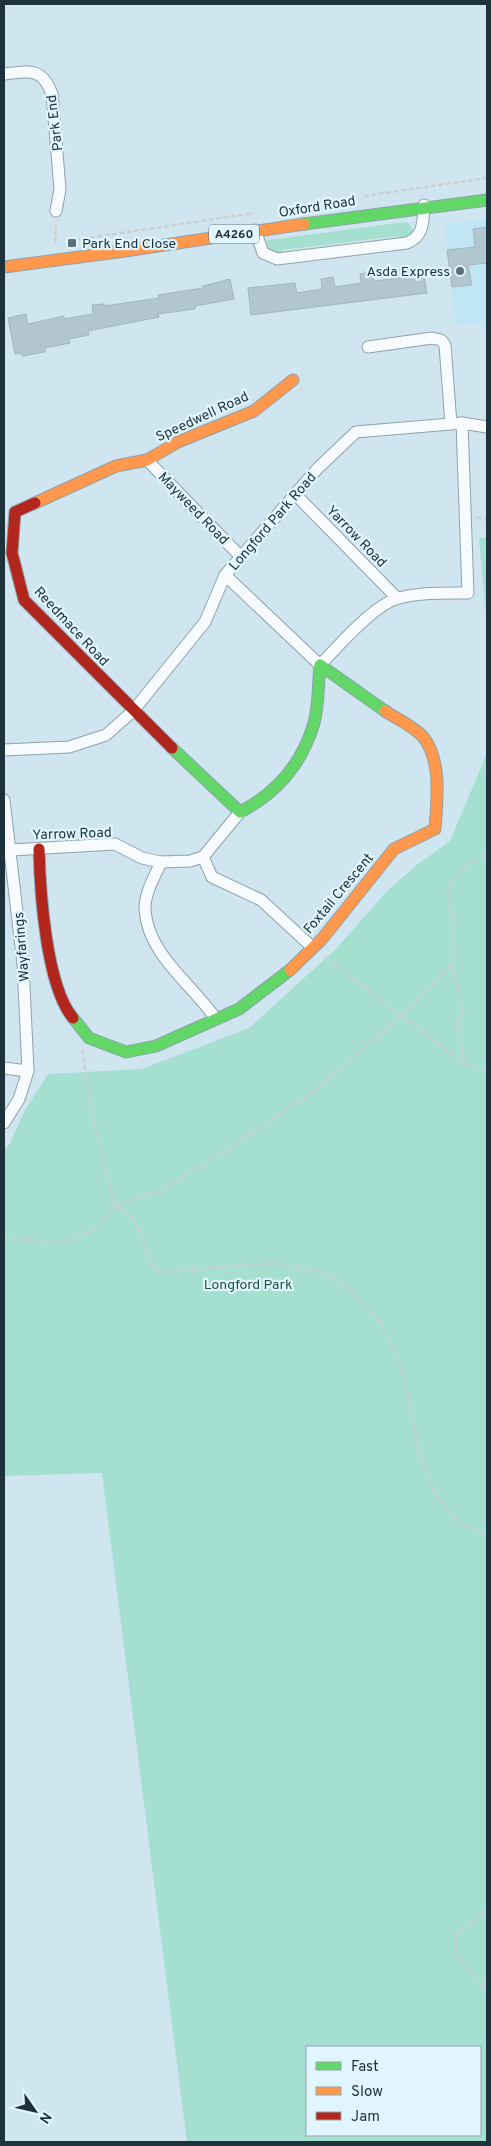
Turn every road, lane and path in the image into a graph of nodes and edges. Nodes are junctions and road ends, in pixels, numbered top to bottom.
1 (4, 74) edge
2 (487, 178) edge
3 (487, 193) edge
4 (360, 197) dead end
5 (487, 200) edge
6 (465, 202) junction
7 (424, 205) junction
8 (56, 211) joint
9 (262, 212) dead end
10 (255, 230) junction
11 (65, 241) dead end
12 (47, 244) dead end
13 (4, 267) edge
14 (368, 347) dead end
15 (293, 380) dead end
16 (457, 423) junction
17 (487, 427) edge
18 (147, 460) junction
19 (296, 494) junction
20 (241, 557) junction
21 (225, 575) junction
22 (397, 598) junction
23 (320, 665) junction
24 (133, 711) junction
25 (4, 750) edge
26 (4, 800) edge
27 (240, 812) junction
28 (39, 849) junction
29 (11, 850) junction
30 (487, 854) edge
31 (203, 857) junction
32 (160, 862) junction
33 (312, 947) junction
34 (452, 966) junction
35 (402, 1015) junction
36 (216, 1019) junction
37 (89, 1038) junction
38 (465, 1064) junction
39 (4, 1068) edge
40 (28, 1071) junction
41 (487, 1071) edge
42 (4, 1123) edge
43 (115, 1205) junction
44 (4, 1238) edge
45 (487, 1538) edge
46 (487, 1910) edge
47 (487, 1990) edge

1 - 8 street, Park End
2 - 4 path
3 - 6 street
5 - 6 street, Oxford Road / A4260
6 - 7 street, Oxford Road / A4260
7 - 10 street, Oxford Road / A4260
7 - 10 street
8 - 12 path
9 - 11 path
10 - 13 street, Oxford Road / A4260
14 - 16 street
15 - 18 street, Speedwell Road
16 - 17 street, Longford Park Road
16 - 19 street, Longford Park Road
16 - 22 street
18 - 20 street, Mayweed Road
18 - 24 street, Reedmace Road
19 - 20 street, Longford Park Road
19 - 22 street, Yarrow Road
20 - 21 street, Longford Park Road
21 - 23 street
21 - 24 street, Longford Park Road
22 - 23 street
23 - 27 street
23 - 33 street, Foxtail Crescent
24 - 25 street, Longford Park Road
24 - 27 street
26 - 29 street, Wayfarings
27 - 31 street
28 - 29 street, Yarrow Road
28 - 32 street, Yarrow Road
28 - 37 street, Foxtail Crescent
29 - 40 street, Wayfarings
30 - 34 path
31 - 32 street, Yarrow Road
31 - 33 street
32 - 36 street
33 - 35 path
33 - 36 street, Foxtail Crescent
34 - 35 path
34 - 38 path
35 - 38 path
35 - 43 path
36 - 37 street, Foxtail Crescent
37 - 43 path
38 - 41 path
39 - 40 street
40 - 42 street
43 - 44 path
43 - 45 path
46 - 47 path

